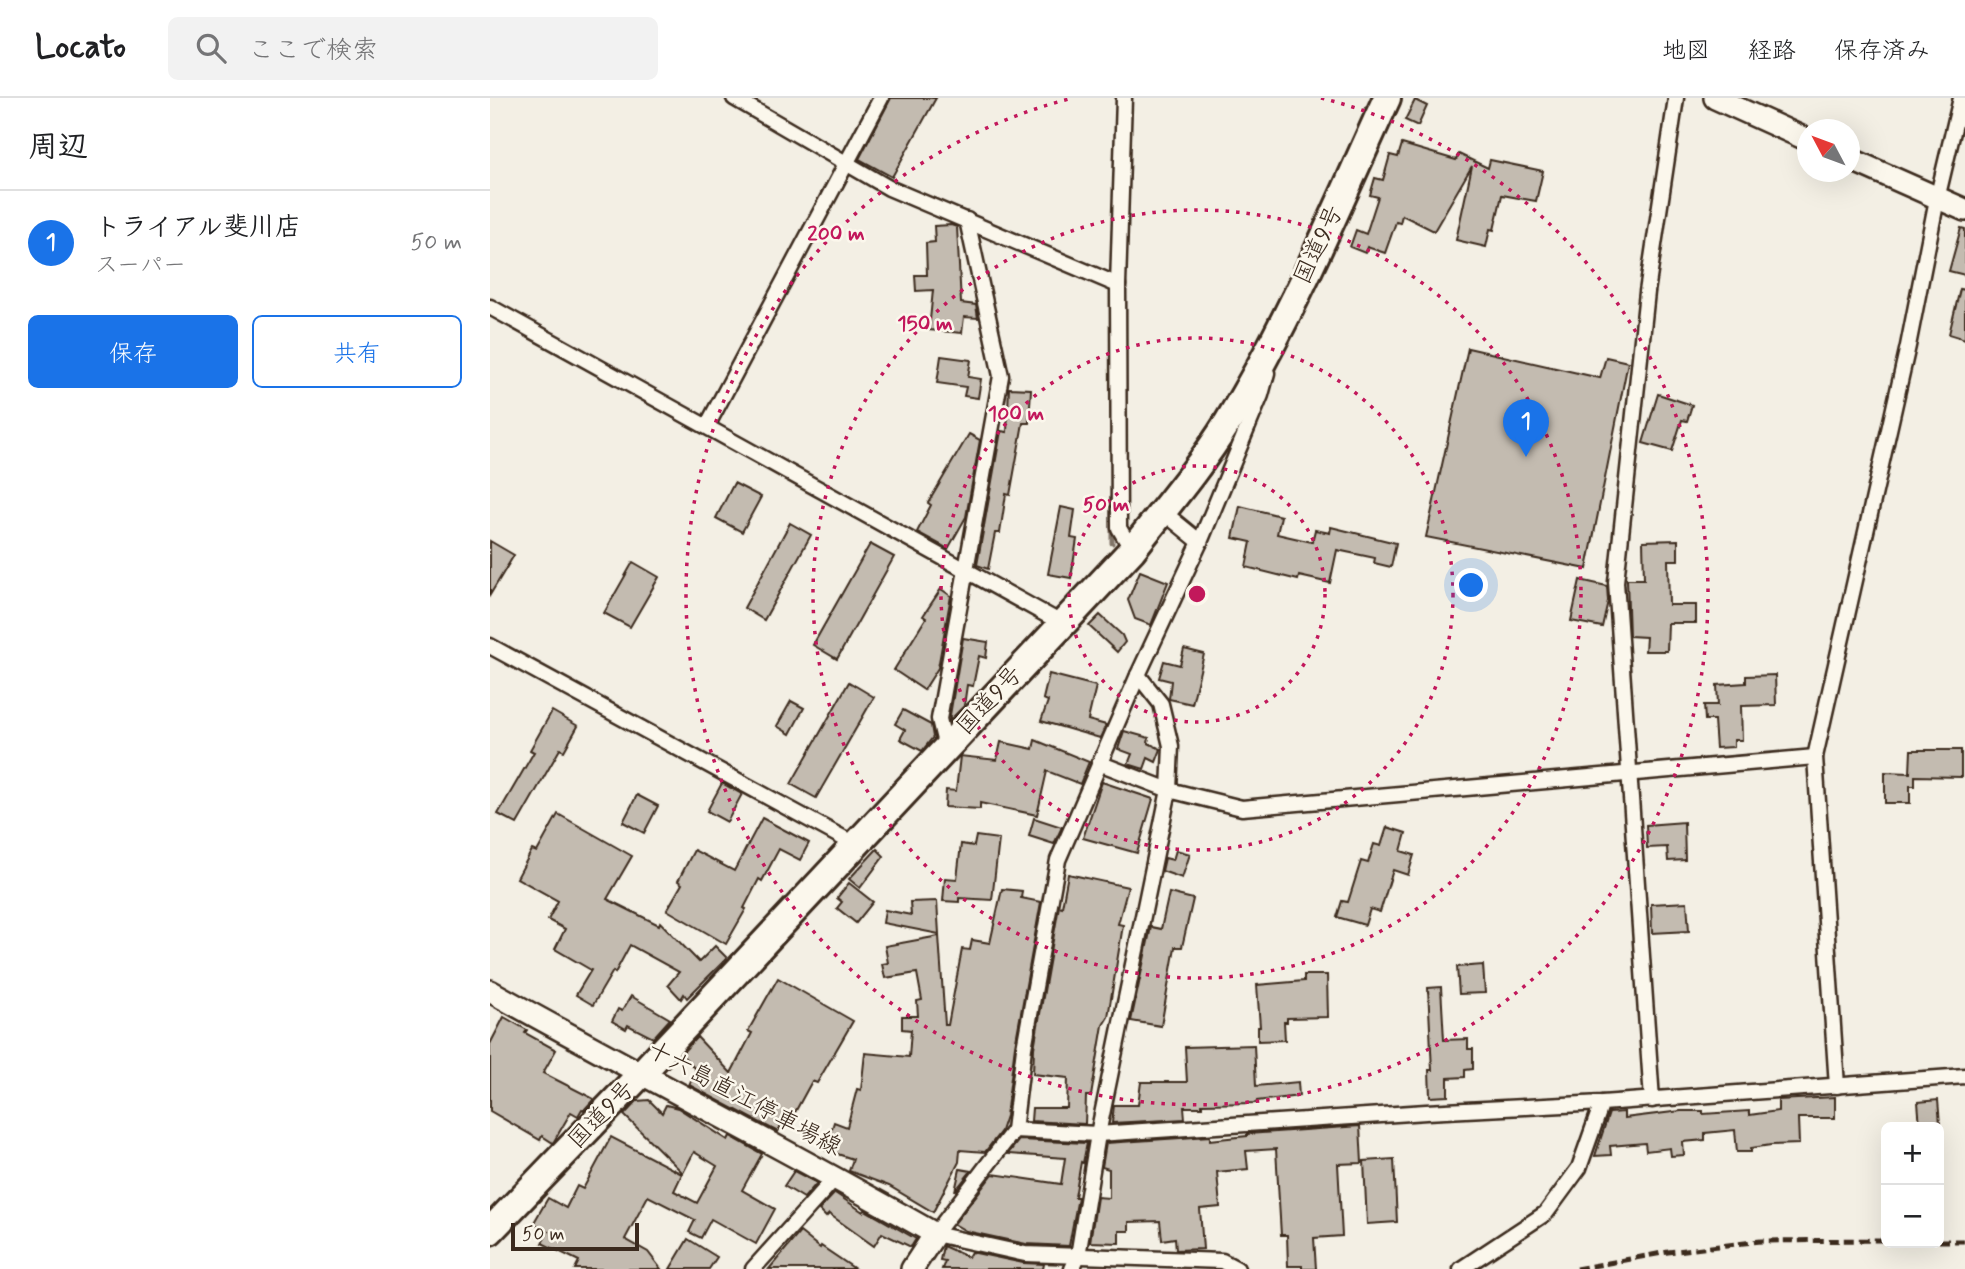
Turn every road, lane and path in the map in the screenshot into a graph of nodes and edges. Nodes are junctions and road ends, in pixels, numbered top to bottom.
1 (734, 98) edge
2 (881, 98) edge
3 (1124, 98) edge
4 (1387, 98) edge
5 (1676, 98) edge
6 (1715, 98) edge
7 (1961, 98) edge
8 (1797, 135) edge
9 (846, 162) junction
10 (1860, 164) edge
11 (1937, 199) junction
12 (1965, 210) edge
13 (967, 220) junction
14 (1118, 285) junction
15 (490, 307) edge
16 (1276, 338) junction
17 (706, 426) junction
18 (1162, 511) junction
19 (1200, 542) junction
20 (1132, 550) junction
21 (967, 569) junction
22 (1063, 624) junction
23 (490, 646) edge
24 (1138, 675) junction
25 (946, 748) junction
26 (1815, 757) junction
27 (1099, 763) junction
28 (1630, 772) junction
29 (1169, 790) junction
30 (856, 845) junction
31 (490, 991) edge
32 (640, 1075) junction
33 (1965, 1076) edge
34 (1837, 1086) junction
35 (1652, 1100) junction
36 (1602, 1103) junction
37 (1014, 1130) junction
38 (1098, 1134) junction
39 (836, 1177) junction
40 (490, 1231) edge
41 (935, 1234) junction
42 (1075, 1262) edge
43 (753, 1269) edge
44 (912, 1269) edge
45 (1237, 1269) edge
46 (1461, 1269) edge

1 - 9 street
2 - 9 street
3 - 14 street
4 - 16 highway, 国道9号
5 - 28 street
6 - 8 main road
7 - 11 street
9 - 13 street
9 - 17 street
10 - 11 main road
11 - 12 main road
11 - 26 street
13 - 14 street
13 - 21 street
14 - 20 street
15 - 17 street
16 - 18 highway, 国道9号
16 - 19 street
17 - 21 street
18 - 19 street
18 - 20 highway, 国道9号
19 - 24 street
20 - 22 highway, 国道9号
21 - 22 street
21 - 25 street
22 - 25 highway, 国道9号
23 - 30 street
24 - 27 street
24 - 29 street
25 - 30 highway, 国道9号
26 - 28 street
26 - 34 street
27 - 29 street
27 - 37 street
28 - 29 street
28 - 35 street
29 - 38 street
30 - 32 highway, 国道9号
31 - 32 main road, 十六島直江停車場線
32 - 39 main road, 十六島直江停車場線
32 - 40 highway, 国道9号
33 - 34 street
34 - 35 street
35 - 36 street
36 - 38 street
36 - 46 street
37 - 38 street
37 - 41 street
38 - 42 street
39 - 41 main road, 十六島直江停車場線
39 - 43 street
41 - 42 street
41 - 44 main road
42 - 45 street

